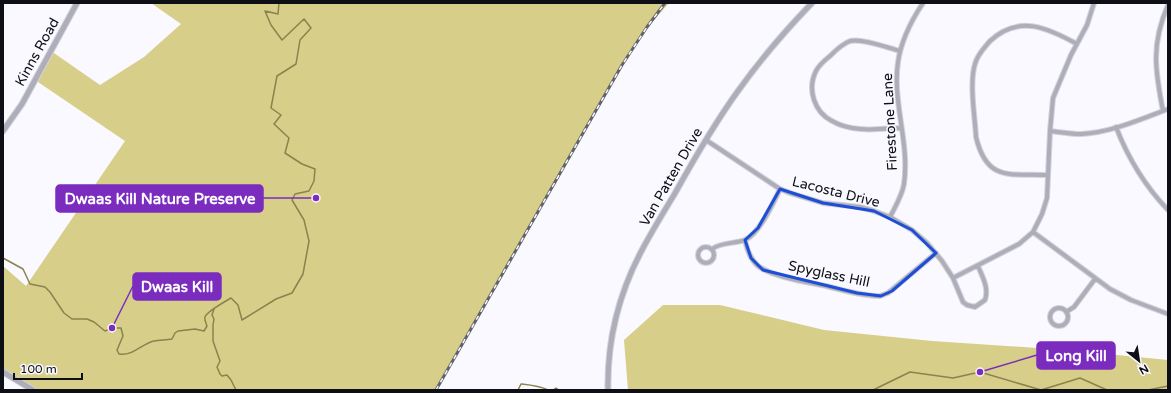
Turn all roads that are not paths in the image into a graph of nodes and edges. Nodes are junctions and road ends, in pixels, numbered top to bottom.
1 (77, 3) edge
2 (812, 3) edge
3 (923, 3) edge
4 (1094, 3) edge
5 (1168, 5) edge
6 (1077, 44) junction
7 (900, 51) junction
8 (1166, 110) edge
9 (1116, 127) junction
10 (901, 128) junction
11 (3, 131) edge
12 (1050, 131) junction
13 (706, 140) junction
14 (1048, 175) junction
15 (780, 189) junction
16 (1168, 210) edge
17 (890, 218) junction
18 (1033, 232) junction
19 (745, 240) junction
20 (712, 249) junction
21 (936, 253) junction
22 (978, 266) junction
23 (953, 278) junction
24 (1095, 279) junction
25 (1066, 312) junction
26 (1168, 314) edge
27 (3, 372) edge
28 (33, 390) edge
29 (608, 390) edge

1 - 11 street, Kinns Road
2 - 13 street, Van Patten Drive
3 - 7 street, Firestone Lane
4 - 6 street
5 - 8 street
6 - 12 street
6 - 14 street
7 - 10 street, Firestone Lane
7 - 10 street
8 - 9 street
9 - 12 street
9 - 16 street
10 - 17 street, Firestone Lane
12 - 14 street
13 - 15 street, Lacosta Drive
13 - 29 street, Van Patten Drive
14 - 18 street
15 - 17 street, Lacosta Drive
15 - 19 street
17 - 21 street, Lacosta Drive
18 - 22 street
18 - 24 street
19 - 20 street
19 - 21 street, Spyglass Hill
20 - 20 street
21 - 23 street, Lacosta Drive
22 - 23 street
22 - 23 street, Lacosta Drive
24 - 25 street
24 - 26 street
25 - 25 street
27 - 28 street

